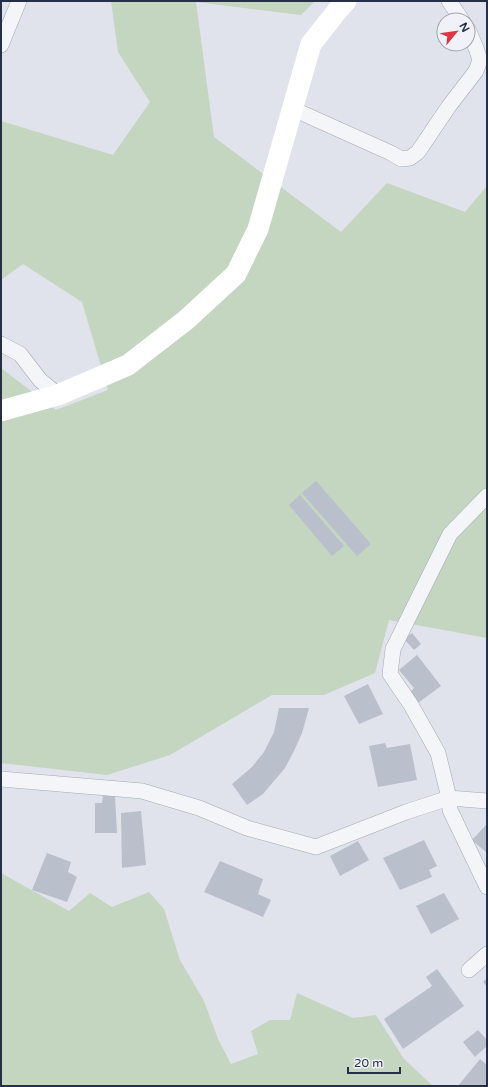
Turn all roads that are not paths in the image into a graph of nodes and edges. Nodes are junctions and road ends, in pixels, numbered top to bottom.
1 (19, 1) edge
2 (346, 1) edge
3 (449, 1) edge
4 (457, 12) edge
5 (1, 45) edge
6 (476, 48) edge
7 (293, 109) junction
8 (1, 344) edge
9 (58, 395) junction
10 (1, 411) edge
11 (487, 496) edge
12 (1, 779) edge
13 (449, 798) junction
14 (487, 801) edge
15 (487, 887) edge
16 (487, 954) edge
17 (469, 970) dead end

1 - 5 street
2 - 7 street
3 - 4 street
6 - 7 street
7 - 9 street
8 - 9 street
9 - 10 street
11 - 13 street
12 - 13 street
13 - 14 street
13 - 15 street
16 - 17 street

